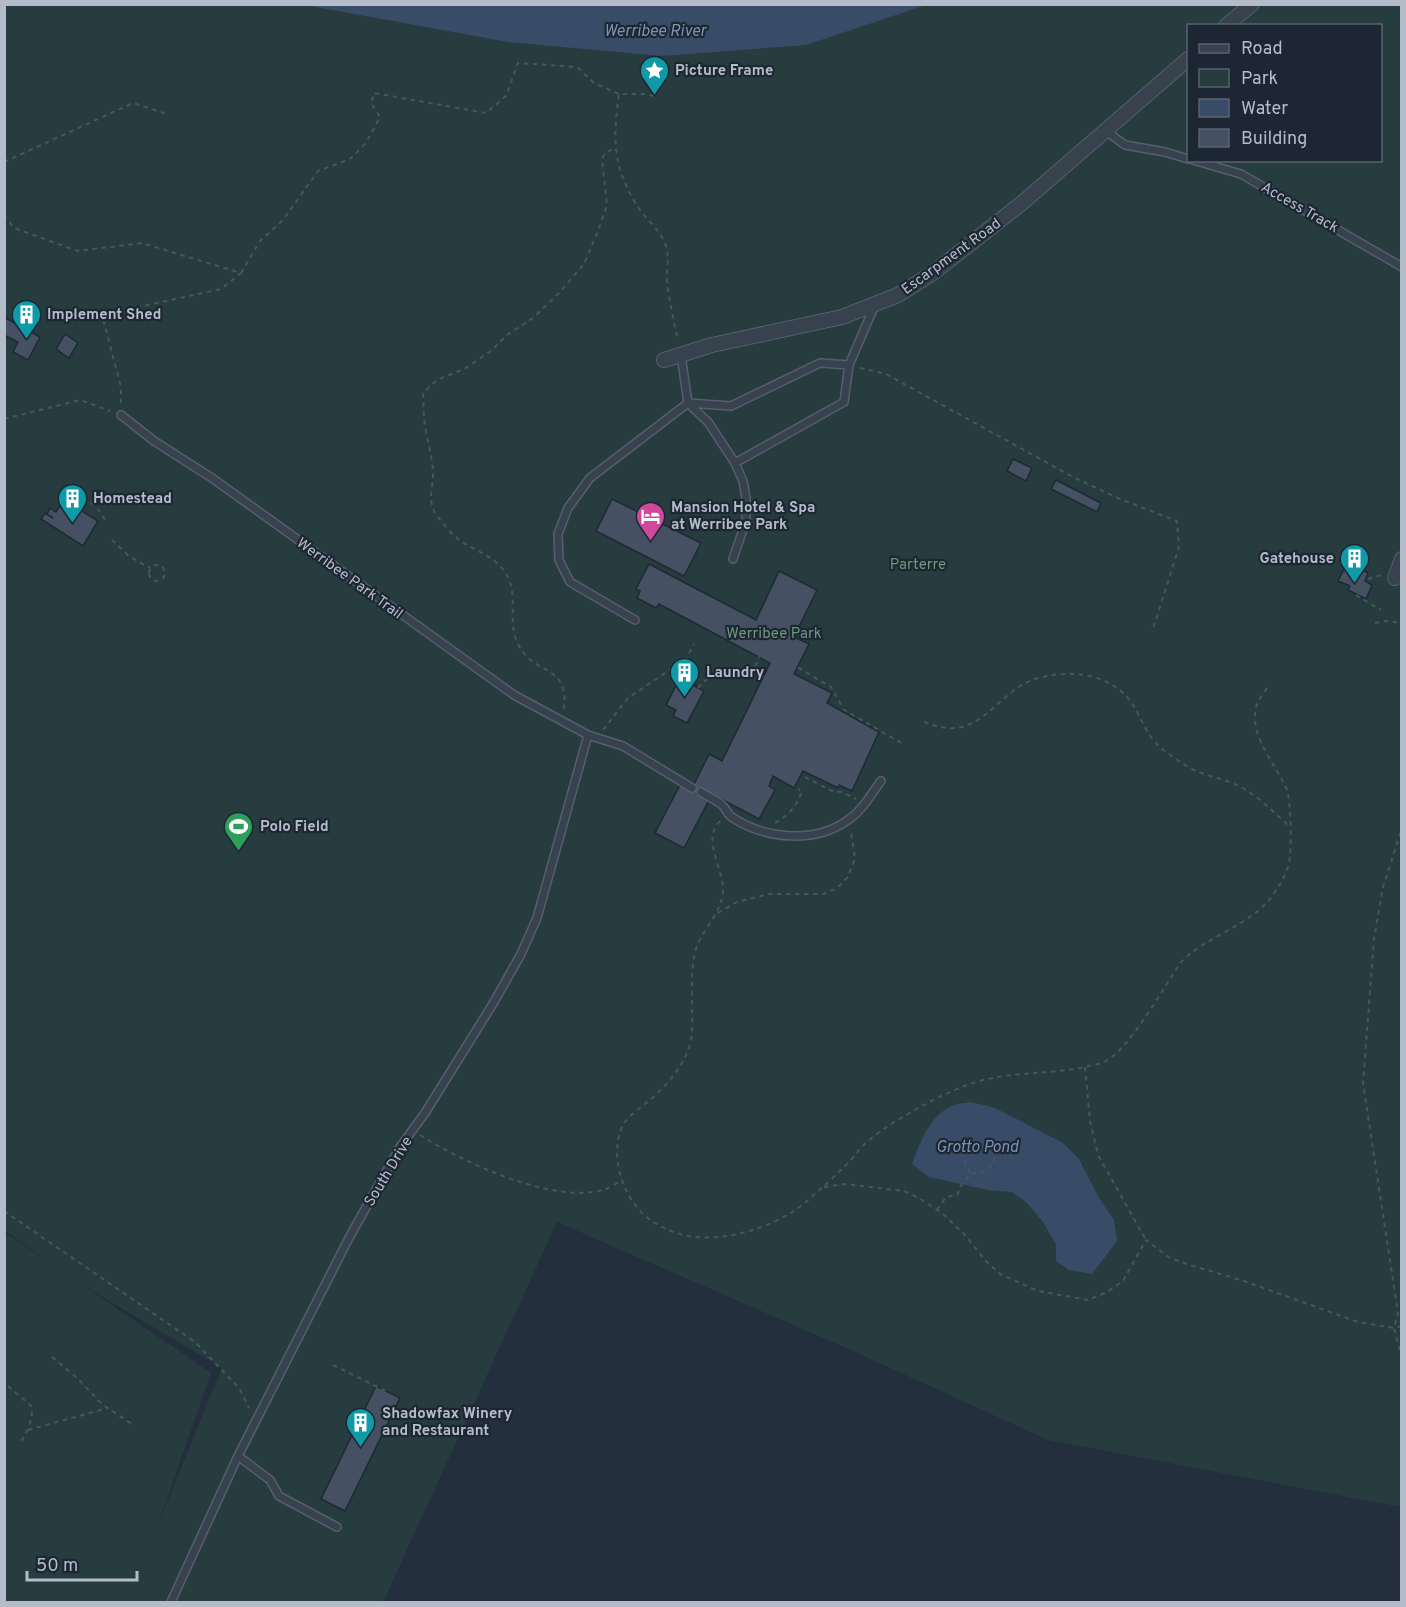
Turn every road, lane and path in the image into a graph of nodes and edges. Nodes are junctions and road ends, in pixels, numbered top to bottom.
1 (1252, 4) edge
2 (1228, 24) edge
3 (1187, 60) edge
4 (619, 94) junction
5 (654, 96) dead end
6 (167, 114) dead end
7 (1106, 131) junction
8 (615, 148) junction
9 (1187, 159) edge
10 (4, 162) edge
11 (1200, 162) edge
12 (4, 215) edge
13 (1401, 267) edge
14 (241, 273) junction
15 (875, 304) junction
16 (681, 355) junction
17 (664, 360) dead end
18 (849, 365) junction
19 (688, 403) junction
20 (121, 415) junction
21 (4, 419) edge
22 (735, 463) junction
23 (65, 495) dead end
24 (105, 520) dead end
25 (112, 540) dead end
26 (733, 559) dead end
27 (1401, 559) edge
28 (150, 568) junction
29 (1395, 578) dead end
30 (1356, 595) dead end
31 (1381, 610) dead end
32 (635, 620) dead end
33 (1375, 623) dead end
34 (1401, 623) edge
35 (1152, 632) dead end
36 (694, 644) dead end
37 (1268, 686) dead end
38 (698, 688) dead end
39 (563, 721) junction
40 (924, 722) dead end
41 (588, 735) junction
42 (598, 737) junction
43 (904, 745) dead end
44 (805, 777) dead end
45 (881, 781) dead end
46 (692, 788) dead end
47 (798, 789) dead end
48 (700, 792) dead end
49 (864, 803) junction
50 (731, 816) junction
51 (849, 825) dead end
52 (757, 828) junction
53 (1290, 828) junction
54 (1401, 828) edge
55 (716, 914) junction
56 (1085, 1067) junction
57 (412, 1130) junction
58 (970, 1174) junction
59 (622, 1181) junction
60 (822, 1188) junction
61 (937, 1210) junction
62 (4, 1211) edge
63 (1146, 1240) junction
64 (1401, 1326) edge
65 (1394, 1328) junction
66 (52, 1357) dead end
67 (1401, 1359) edge
68 (333, 1365) dead end
69 (8, 1386) dead end
70 (388, 1392) dead end
71 (108, 1408) junction
72 (256, 1421) junction
73 (135, 1426) dead end
74 (28, 1430) junction
75 (20, 1443) dead end
76 (238, 1456) junction
77 (337, 1527) dead end
78 (171, 1602) edge

1 - 2 street
3 - 7 street, Escarpment Road
4 - 5 path
4 - 8 path
4 - 14 path
6 - 10 path
7 - 9 lane
7 - 15 street, Escarpment Road
8 - 16 path
8 - 39 path
11 - 13 lane, Access Track
12 - 14 path
14 - 20 path
15 - 16 street, Escarpment Road
15 - 18 lane
16 - 17 street, Escarpment Road
16 - 19 lane
18 - 19 lane
18 - 22 lane
18 - 35 path
19 - 22 lane
19 - 32 lane
20 - 21 path
20 - 39 lane, Werribee Park Trail
22 - 26 lane
23 - 24 path
25 - 28 path
27 - 29 street
28 - 28 path
30 - 31 path
33 - 34 path
36 - 42 path
37 - 53 path
38 - 43 path
39 - 41 lane, Werribee Park Trail
40 - 53 path
41 - 42 lane, Werribee Park Trail
41 - 57 lane, South Drive
42 - 46 lane, Werribee Park Trail
44 - 49 path
45 - 49 lane
47 - 52 path
48 - 50 lane
49 - 52 lane
50 - 52 lane
50 - 55 path
51 - 55 path
53 - 56 path
54 - 65 path
55 - 59 path
56 - 60 path
56 - 63 path
57 - 59 path
57 - 72 lane, South Drive
58 - 58 path
58 - 61 path
59 - 60 path
60 - 61 path
61 - 63 path
62 - 72 path
63 - 65 path
64 - 65 path
65 - 67 path
66 - 71 path
68 - 70 path
69 - 74 path
71 - 73 path
71 - 74 path
72 - 76 lane, South Drive
74 - 75 path
76 - 77 lane
76 - 78 lane, South Drive

